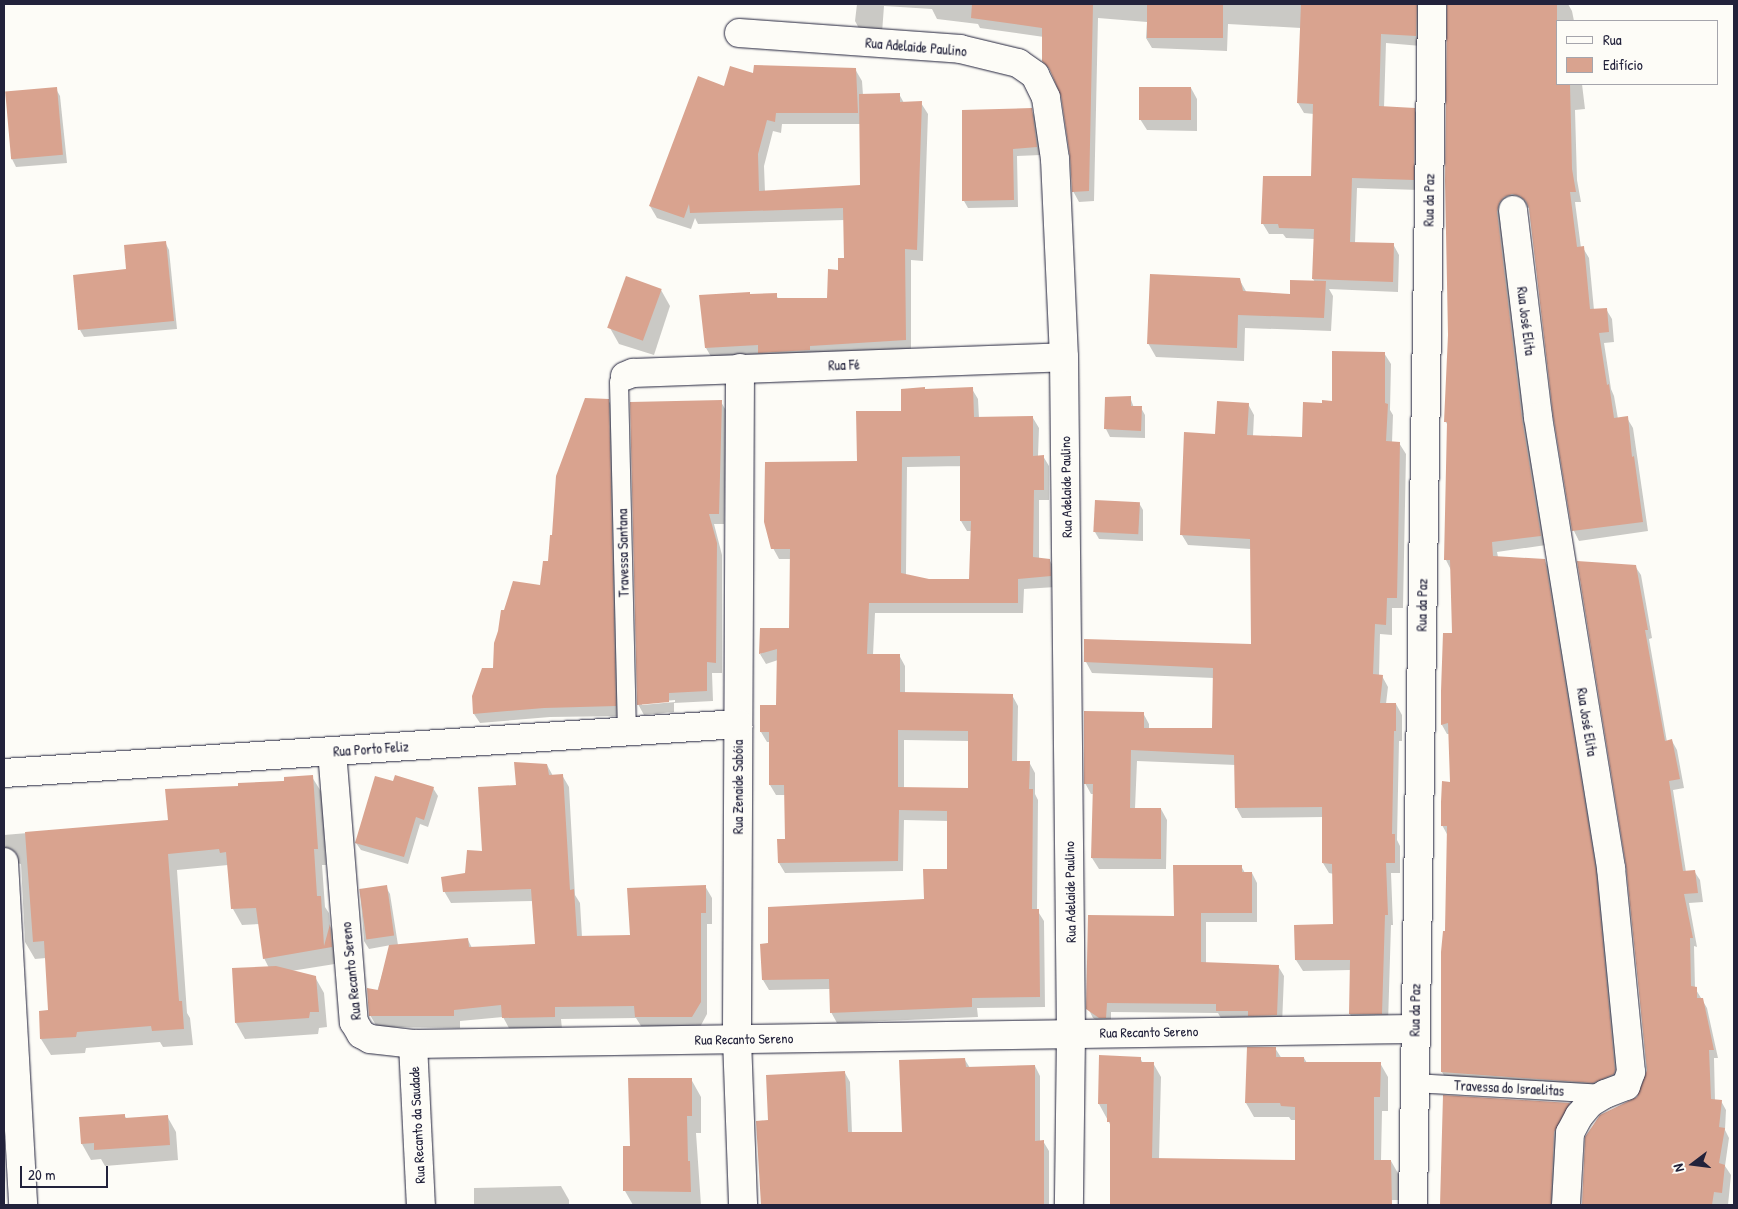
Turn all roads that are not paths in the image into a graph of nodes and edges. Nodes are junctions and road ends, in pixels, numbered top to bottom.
1 (1432, 5) edge
2 (739, 33) dead end
3 (1513, 210) dead end
4 (1064, 357) junction
5 (740, 368) junction
6 (625, 376) joint
7 (738, 724) junction
8 (627, 732) junction
9 (332, 751) junction
10 (4, 773) edge
11 (4, 862) edge
12 (5, 901) edge
13 (8, 995) edge
14 (1415, 1029) junction
15 (1071, 1033) junction
16 (737, 1039) junction
17 (413, 1044) junction
18 (1414, 1083) junction
19 (1605, 1094) junction
20 (23, 1205) edge
21 (421, 1205) edge
22 (743, 1205) edge
23 (1069, 1205) edge
24 (1413, 1205) edge
25 (1566, 1205) edge

1 - 14 street, Rua da Paz
2 - 4 street, Rua Adelaide Paulino
3 - 19 street, Rua José Elita
4 - 5 street, Rua Fé
4 - 15 street, Rua Adelaide Paulino
5 - 6 street, Rua Fé
5 - 7 street, Rua Zenaide Sabóia
6 - 8 lane, Travessa Santana
7 - 8 street, Rua Porto Feliz
7 - 16 street, Rua Zenaide Sabóia
8 - 9 street, Rua Porto Feliz
9 - 10 street, Rua Porto Feliz
9 - 17 street, Rua Recanto Sereno
11 - 12 street
12 - 13 street
13 - 20 street
14 - 15 street, Rua Recanto Sereno
14 - 18 street, Rua da Paz
15 - 16 street, Rua Recanto Sereno
15 - 23 street, Rua Adelaide Paulino
16 - 17 street, Rua Recanto Sereno
16 - 22 street, Rua Zenaide Sabóia
17 - 21 street, Rua Recanto da Saudade
18 - 19 lane, Travessa do Israelitas
18 - 24 street, Rua da Paz
19 - 25 street, Rua José Elita

